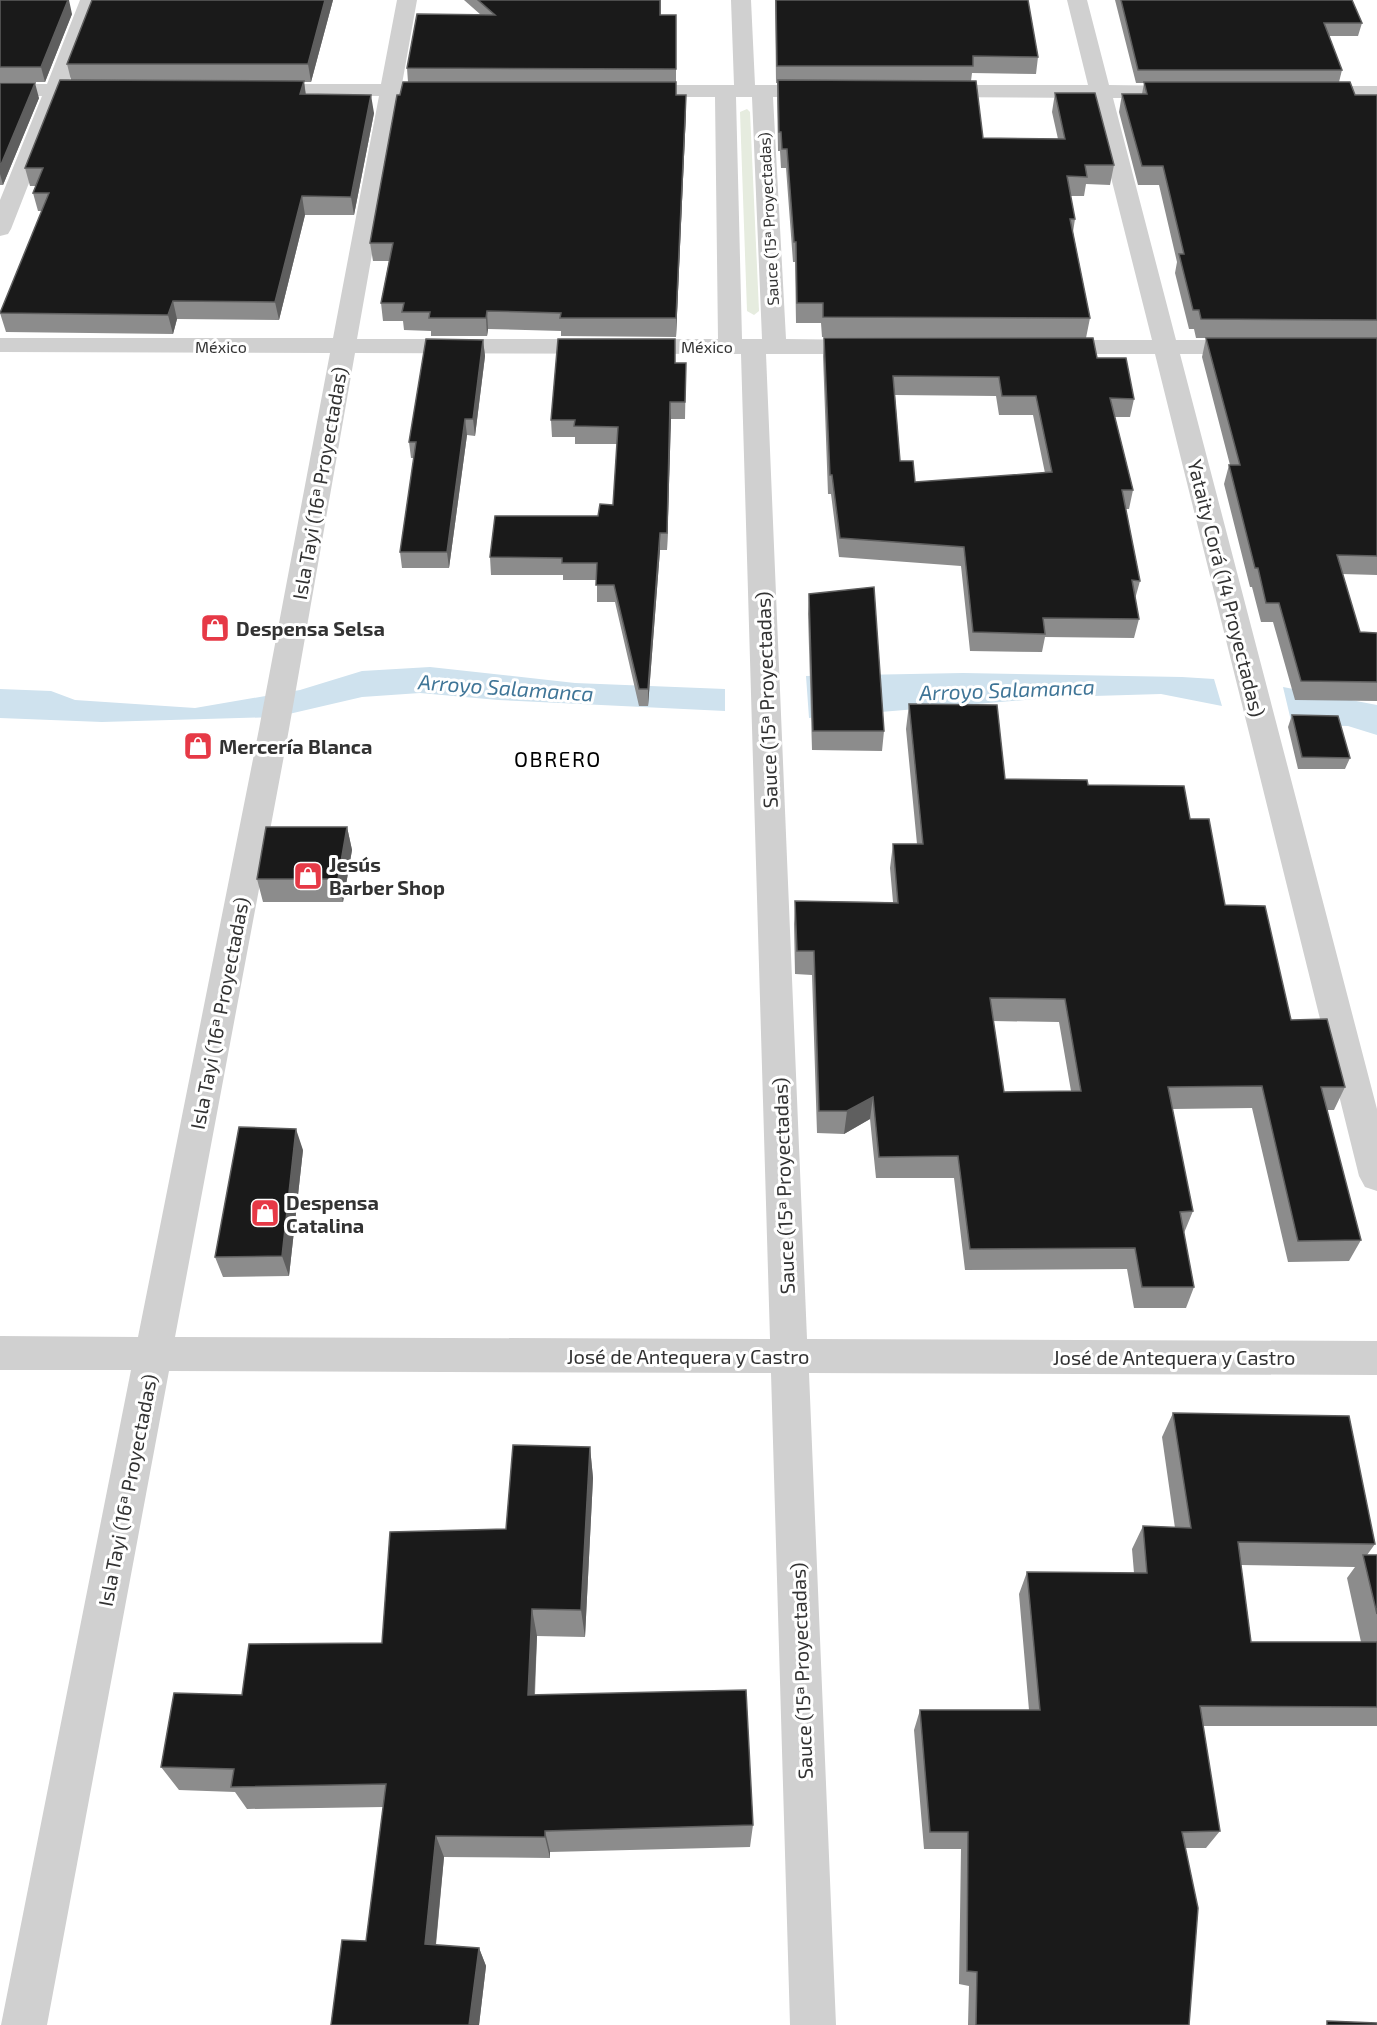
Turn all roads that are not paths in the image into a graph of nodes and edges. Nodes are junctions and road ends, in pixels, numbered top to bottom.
1 (90, 0) edge
2 (407, 0) edge
3 (741, 0) edge
4 (1077, 0) edge
5 (0, 90) edge
6 (54, 90) junction
7 (124, 90) edge
8 (240, 90) edge
9 (391, 90) junction
10 (427, 90) edge
11 (618, 91) edge
12 (744, 91) junction
13 (844, 91) edge
14 (914, 91) edge
15 (1100, 92) junction
16 (1204, 92) edge
17 (1285, 92) edge
18 (1377, 92) edge
19 (0, 228) edge
20 (0, 345) edge
21 (344, 346) junction
22 (752, 346) junction
23 (892, 347) edge
24 (1023, 347) edge
25 (1166, 347) junction
26 (1271, 347) edge
27 (1377, 1176) edge
28 (0, 1353) edge
29 (153, 1354) junction
30 (789, 1356) junction
31 (1377, 1358) edge
32 (24, 2025) edge
33 (813, 2025) edge

1 - 6 street
2 - 9 street, Isla Tayi (16ª Proyectadas)
3 - 12 street, Sauce (15ª Proyectadas)
4 - 15 street, Yataity Corá (14 Proyectadas)
5 - 6 street
6 - 7 street
6 - 19 street
8 - 9 street
9 - 10 street
9 - 21 street, Isla Tayi (16ª Proyectadas)
11 - 12 street
12 - 13 street
12 - 22 street, Sauce (15ª Proyectadas)
12 - 22 street, Sauce (15ª Proyectadas)
14 - 15 street
15 - 16 street
15 - 25 street, Yataity Corá (14 Proyectadas)
17 - 18 street
20 - 21 street, México
21 - 22 street, México
21 - 29 street, Isla Tayi (16ª Proyectadas)
22 - 23 street, México
22 - 30 street, Sauce (15ª Proyectadas)
24 - 25 street
25 - 26 street
25 - 27 street, Yataity Corá (14 Proyectadas)
28 - 29 street, José de Antequera y Castro
29 - 30 street, José de Antequera y Castro
29 - 32 street, Isla Tayi (16ª Proyectadas)
30 - 31 street, José de Antequera y Castro
30 - 33 street, Sauce (15ª Proyectadas)

